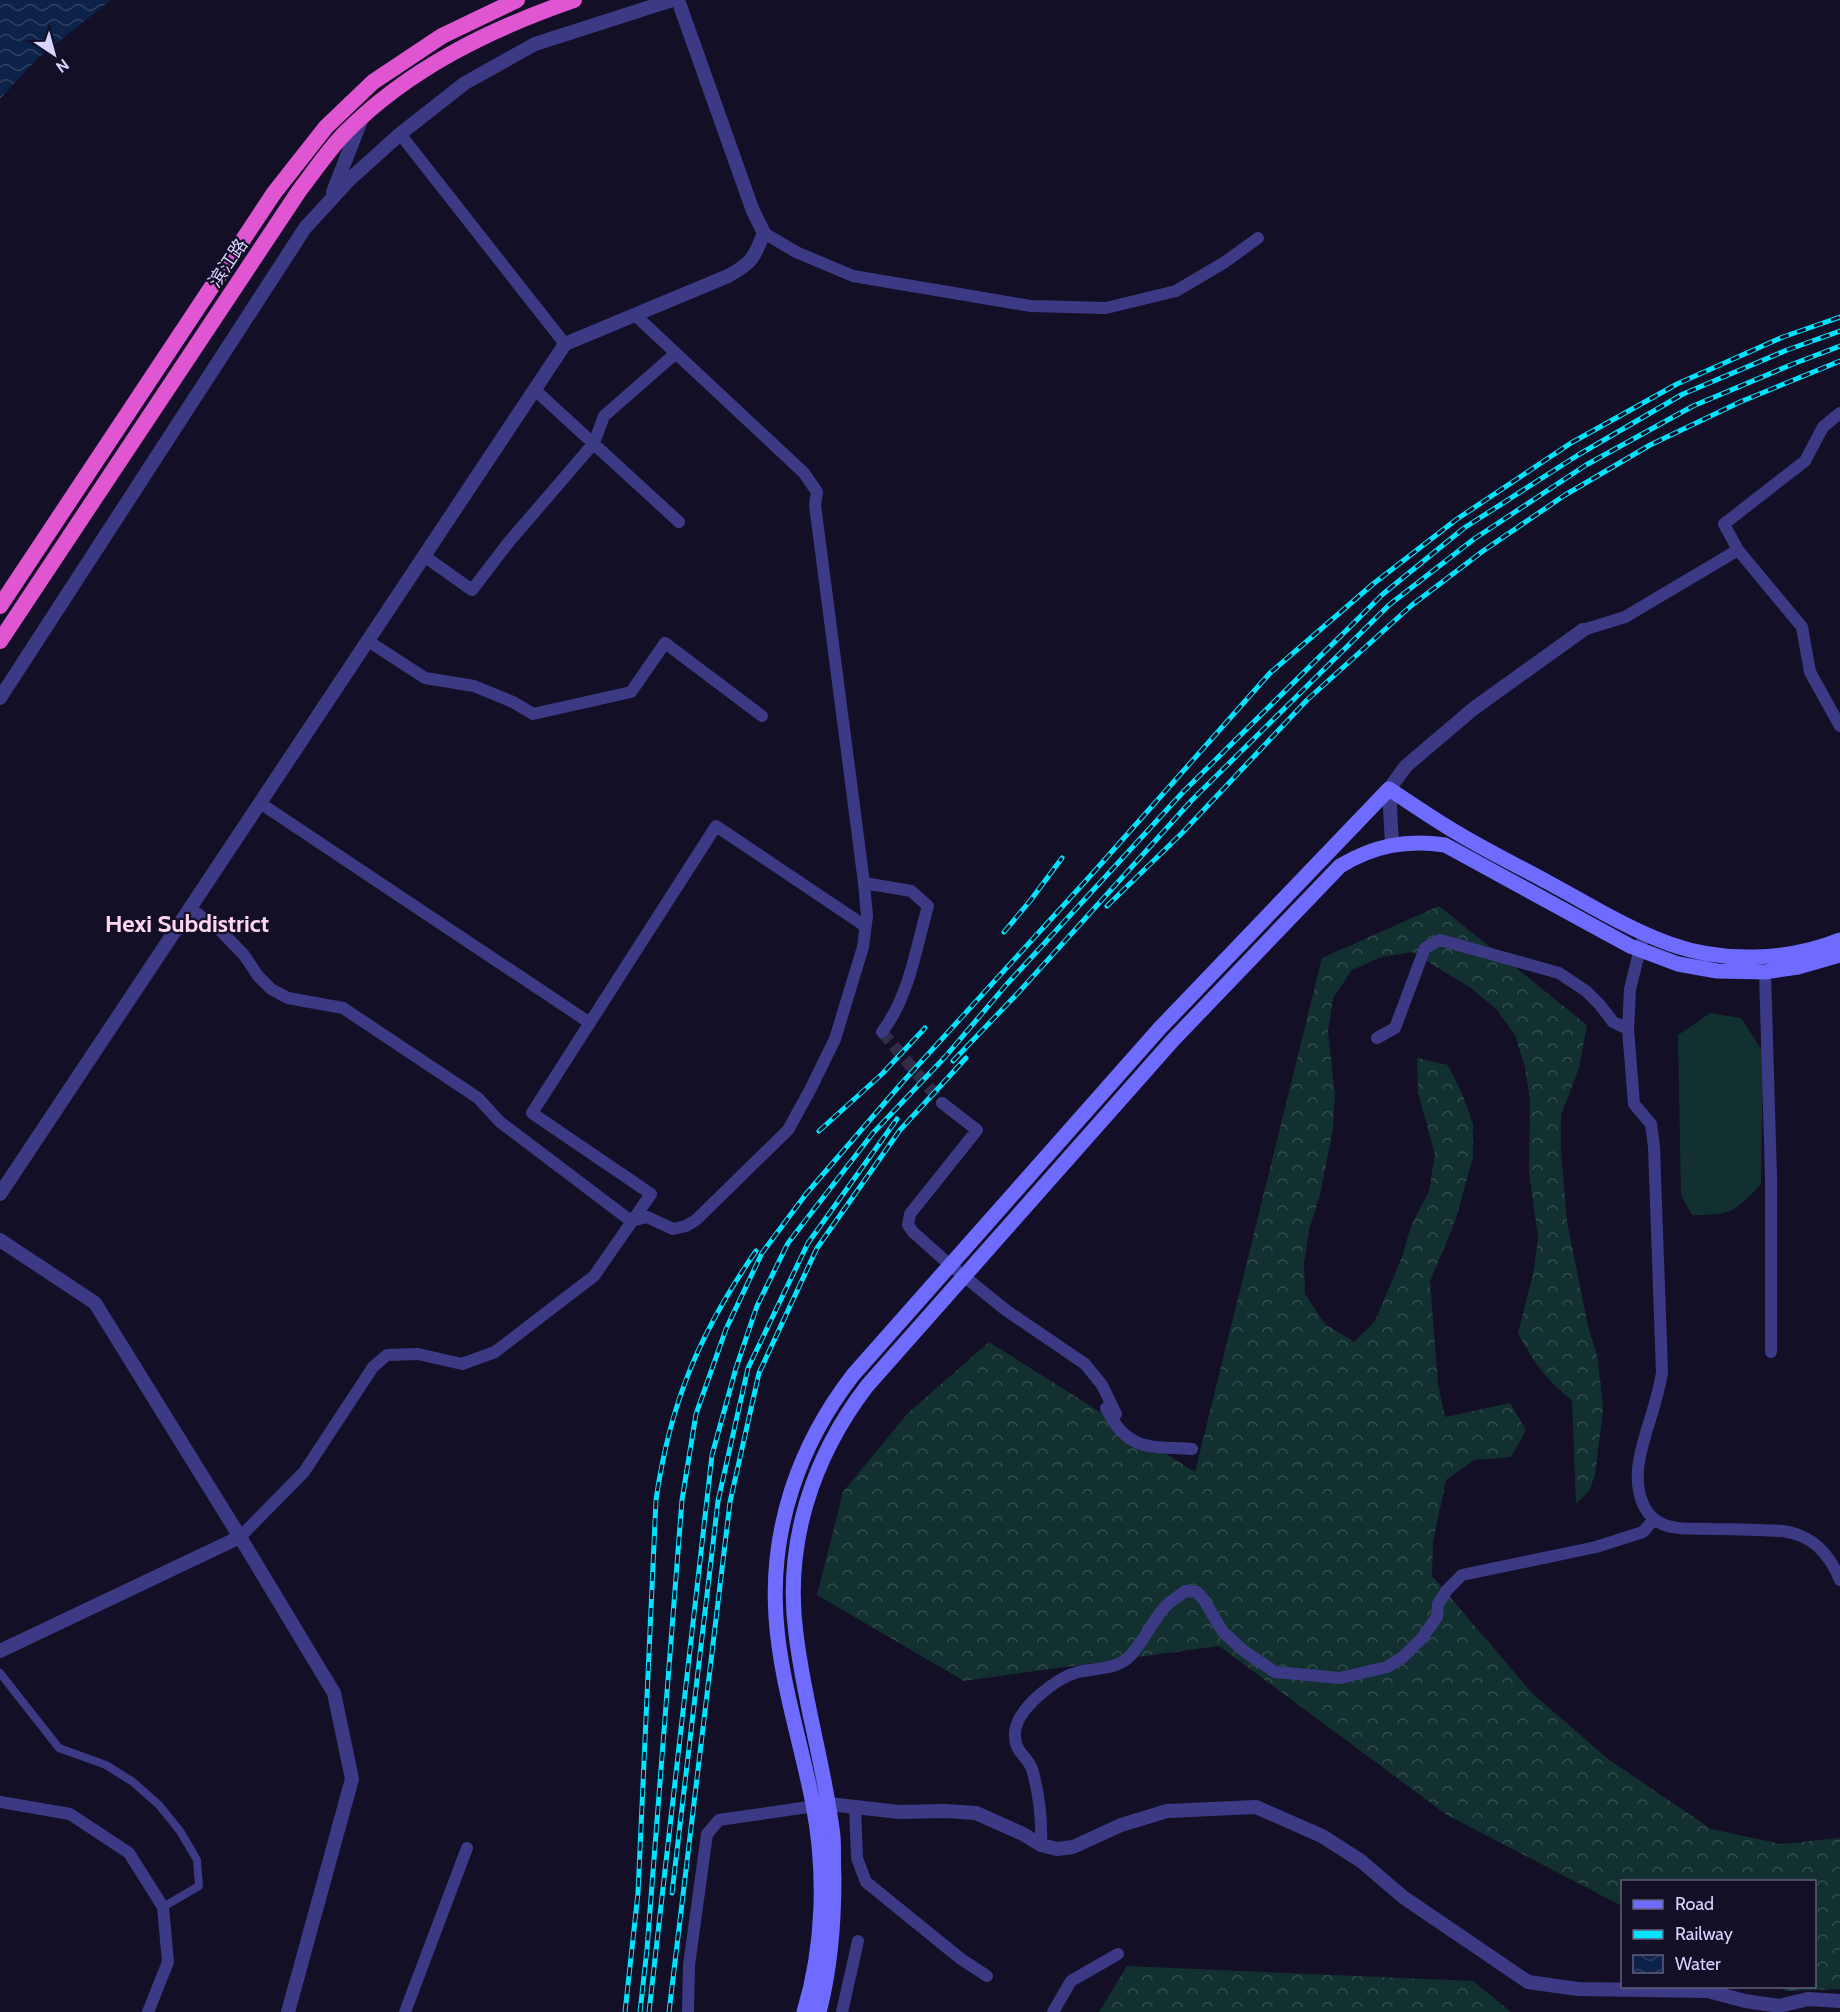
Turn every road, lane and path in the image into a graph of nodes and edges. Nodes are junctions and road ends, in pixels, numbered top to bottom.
1 (516, 0) edge
2 (574, 0) edge
3 (672, 0) edge
4 (678, 0) edge
5 (362, 118) junction
6 (400, 134) junction
7 (330, 200) junction
8 (764, 232) junction
9 (1258, 238) dead end
10 (635, 315) junction
11 (565, 344) junction
12 (676, 353) junction
13 (535, 390) junction
14 (1840, 413) edge
15 (594, 443) junction
16 (679, 522) dead end
17 (1738, 550) junction
18 (424, 556) junction
19 (0, 606) edge
20 (1583, 630) joint
21 (0, 641) edge
22 (368, 641) junction
23 (0, 698) edge
24 (762, 716) dead end
25 (1840, 726) edge
26 (1389, 789) junction
27 (260, 803) junction
28 (1392, 844) junction
29 (864, 882) junction
30 (189, 908) junction
31 (865, 926) junction
32 (1644, 933) junction
33 (1840, 940) edge
34 (1640, 950) junction
35 (1840, 955) edge
36 (1765, 972) junction
37 (590, 1023) junction
38 (1628, 1029) junction
39 (882, 1032) dead end
40 (1377, 1038) dead end
41 (942, 1103) tunnel mouth
42 (0, 1194) edge
43 (631, 1221) junction
44 (0, 1240) edge
45 (950, 1265) junction
46 (964, 1277) junction
47 (1057, 1347) junction
48 (1771, 1352) dead end
49 (1116, 1414) dead end
50 (1192, 1449) dead end
51 (1654, 1519) junction
52 (240, 1537) junction
53 (1840, 1580) edge
54 (0, 1651) edge
55 (0, 1673) edge
56 (0, 1802) edge
57 (821, 1805) junction
58 (855, 1807) junction
59 (1041, 1845) junction
60 (467, 1848) dead end
61 (163, 1907) junction
62 (858, 1941) dead end
63 (1118, 1954) dead end
64 (987, 1976) dead end
65 (1840, 2001) edge
66 (148, 2012) edge
67 (288, 2012) edge
68 (405, 2012) edge
69 (688, 2012) edge
70 (804, 2012) edge
71 (819, 2012) edge
72 (842, 2012) edge
73 (1053, 2012) edge

1 - 19 highway, 滨江路
2 - 5 highway, 滨江路
3 - 6 street
4 - 8 street
5 - 7 street
5 - 21 highway, 滨江路
6 - 7 street
6 - 11 street
7 - 23 street
8 - 9 street
8 - 10 street
10 - 11 street
10 - 12 street
11 - 13 street
12 - 15 street
12 - 29 street
13 - 15 street
13 - 18 street
14 - 17 street
15 - 16 street
15 - 18 street
17 - 20 street
17 - 25 street
18 - 22 street
20 - 26 street
22 - 24 street
22 - 27 street
26 - 28 street
26 - 32 main road
26 - 45 main road
27 - 30 street
27 - 37 street
28 - 34 main road
28 - 46 main road
29 - 31 street
29 - 39 street
30 - 42 street
30 - 43 street
31 - 37 street
31 - 43 street
32 - 33 main road
32 - 34 street
34 - 36 main road
34 - 38 street
35 - 36 main road
36 - 48 street
37 - 43 street
38 - 40 street
38 - 51 street
41 - 45 street
43 - 52 street
44 - 52 street
45 - 46 street
45 - 57 main road
46 - 47 street
46 - 57 main road
47 - 49 street
47 - 50 street
51 - 53 street
51 - 59 street
52 - 54 street
52 - 67 street
55 - 61 street
56 - 61 street
57 - 58 street
57 - 69 street
57 - 70 main road
57 - 71 main road
58 - 59 street
58 - 64 street
59 - 65 street
60 - 68 street
61 - 66 street
62 - 72 street
63 - 73 street

